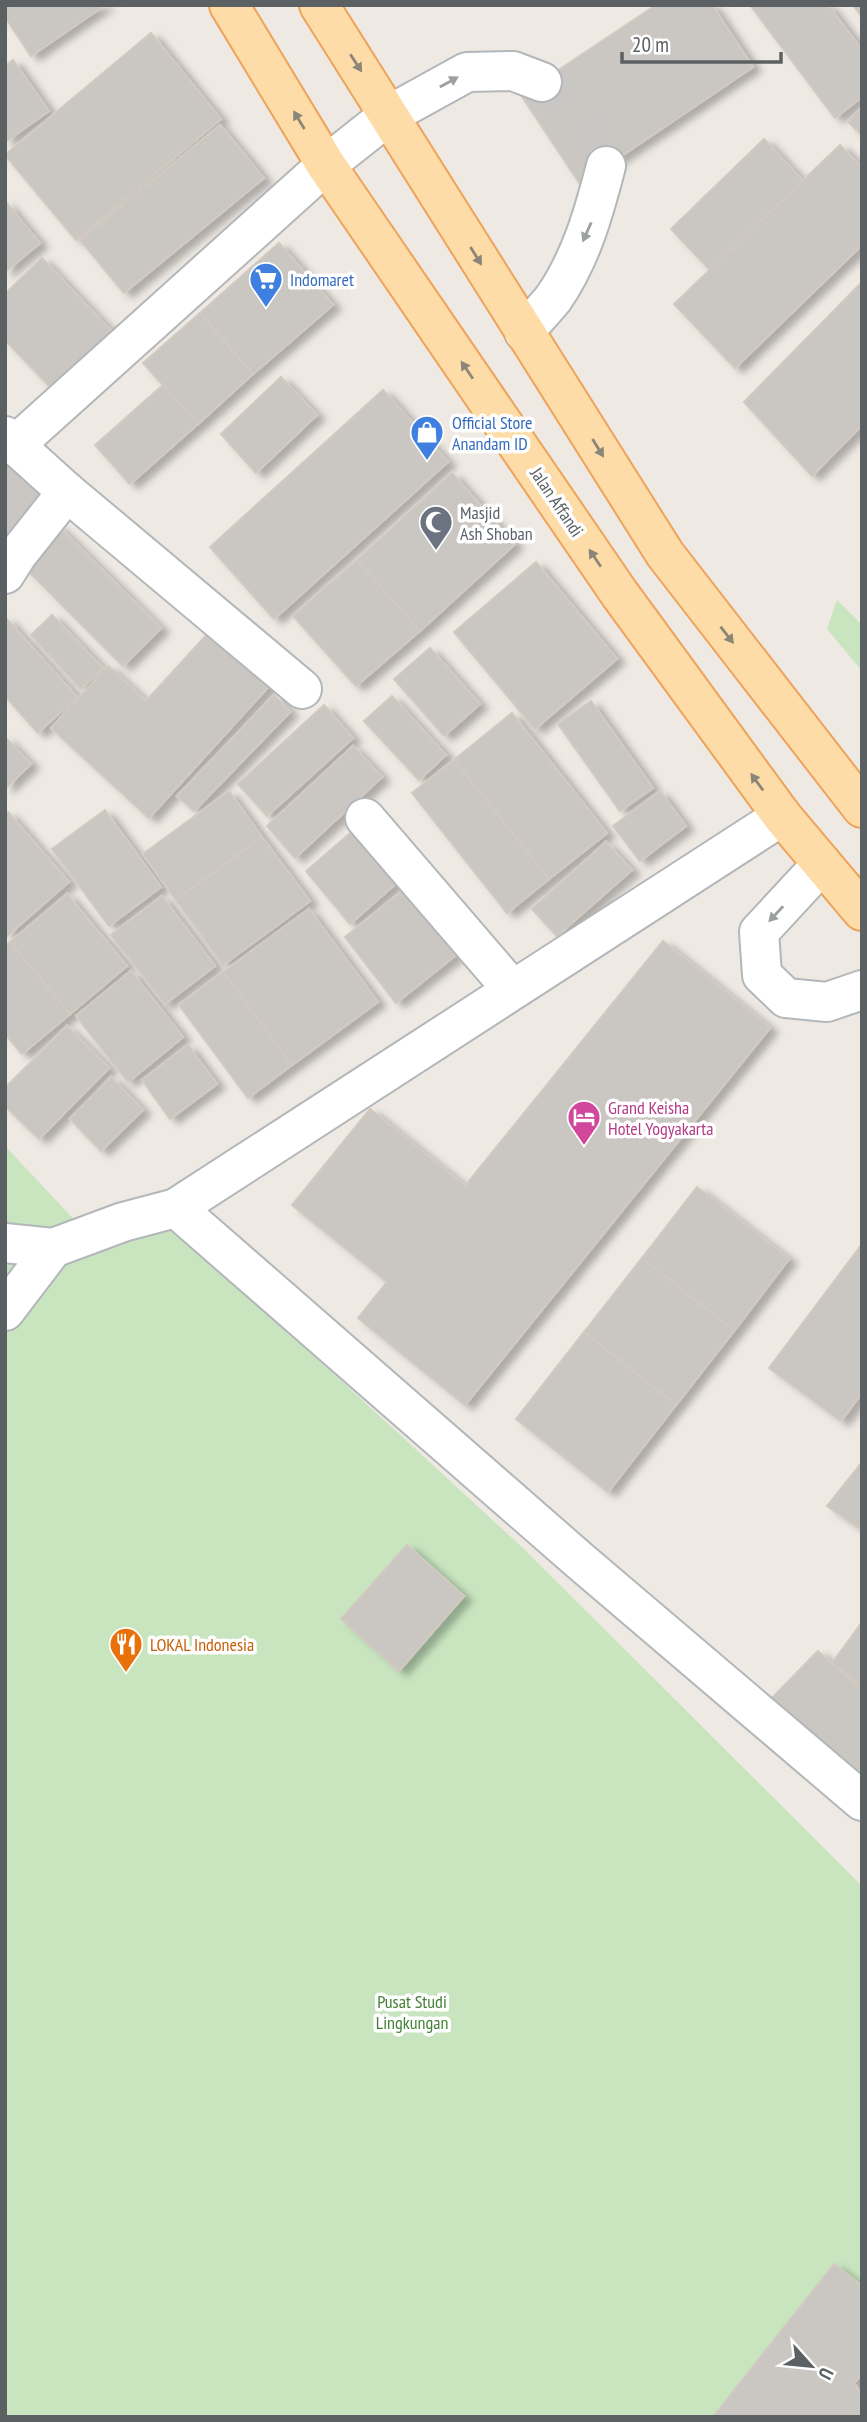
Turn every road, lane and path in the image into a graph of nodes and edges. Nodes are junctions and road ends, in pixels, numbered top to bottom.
1 (229, 5) edge
2 (325, 8) edge
3 (542, 82) tunnel mouth
4 (389, 115) junction
5 (326, 164) junction
6 (606, 166) tunnel mouth
7 (524, 332) junction
8 (10, 440) edge
9 (66, 492) junction
10 (665, 554) junction
11 (5, 574) edge
12 (619, 593) junction
13 (302, 690) dead end
14 (861, 807) edge
15 (782, 816) junction
16 (365, 818) dead end
17 (822, 864) junction
18 (862, 911) edge
19 (512, 989) junction
20 (862, 990) edge
21 (176, 1208) junction
22 (5, 1243) edge
23 (53, 1248) junction
24 (5, 1311) edge
25 (862, 1801) edge

5 -> 1 main road, Jalan Affandi
2 -> 4 main road
4 -> 3 street
4 - 5 street
4 -> 7 main road
5 - 8 street
12 -> 5 main road, Jalan Affandi
6 -> 7 street
7 -> 10 main road
8 - 9 street
9 - 11 street
9 - 13 street
10 - 12 main road
10 -> 14 main road
15 -> 12 main road, Jalan Affandi
15 - 17 main road, Jalan Affandi
15 - 19 street
16 - 19 street
17 - 18 main road, Jalan Affandi
17 -> 20 street
19 - 21 street
21 - 23 street
21 - 25 street
22 - 23 street
23 - 24 street

